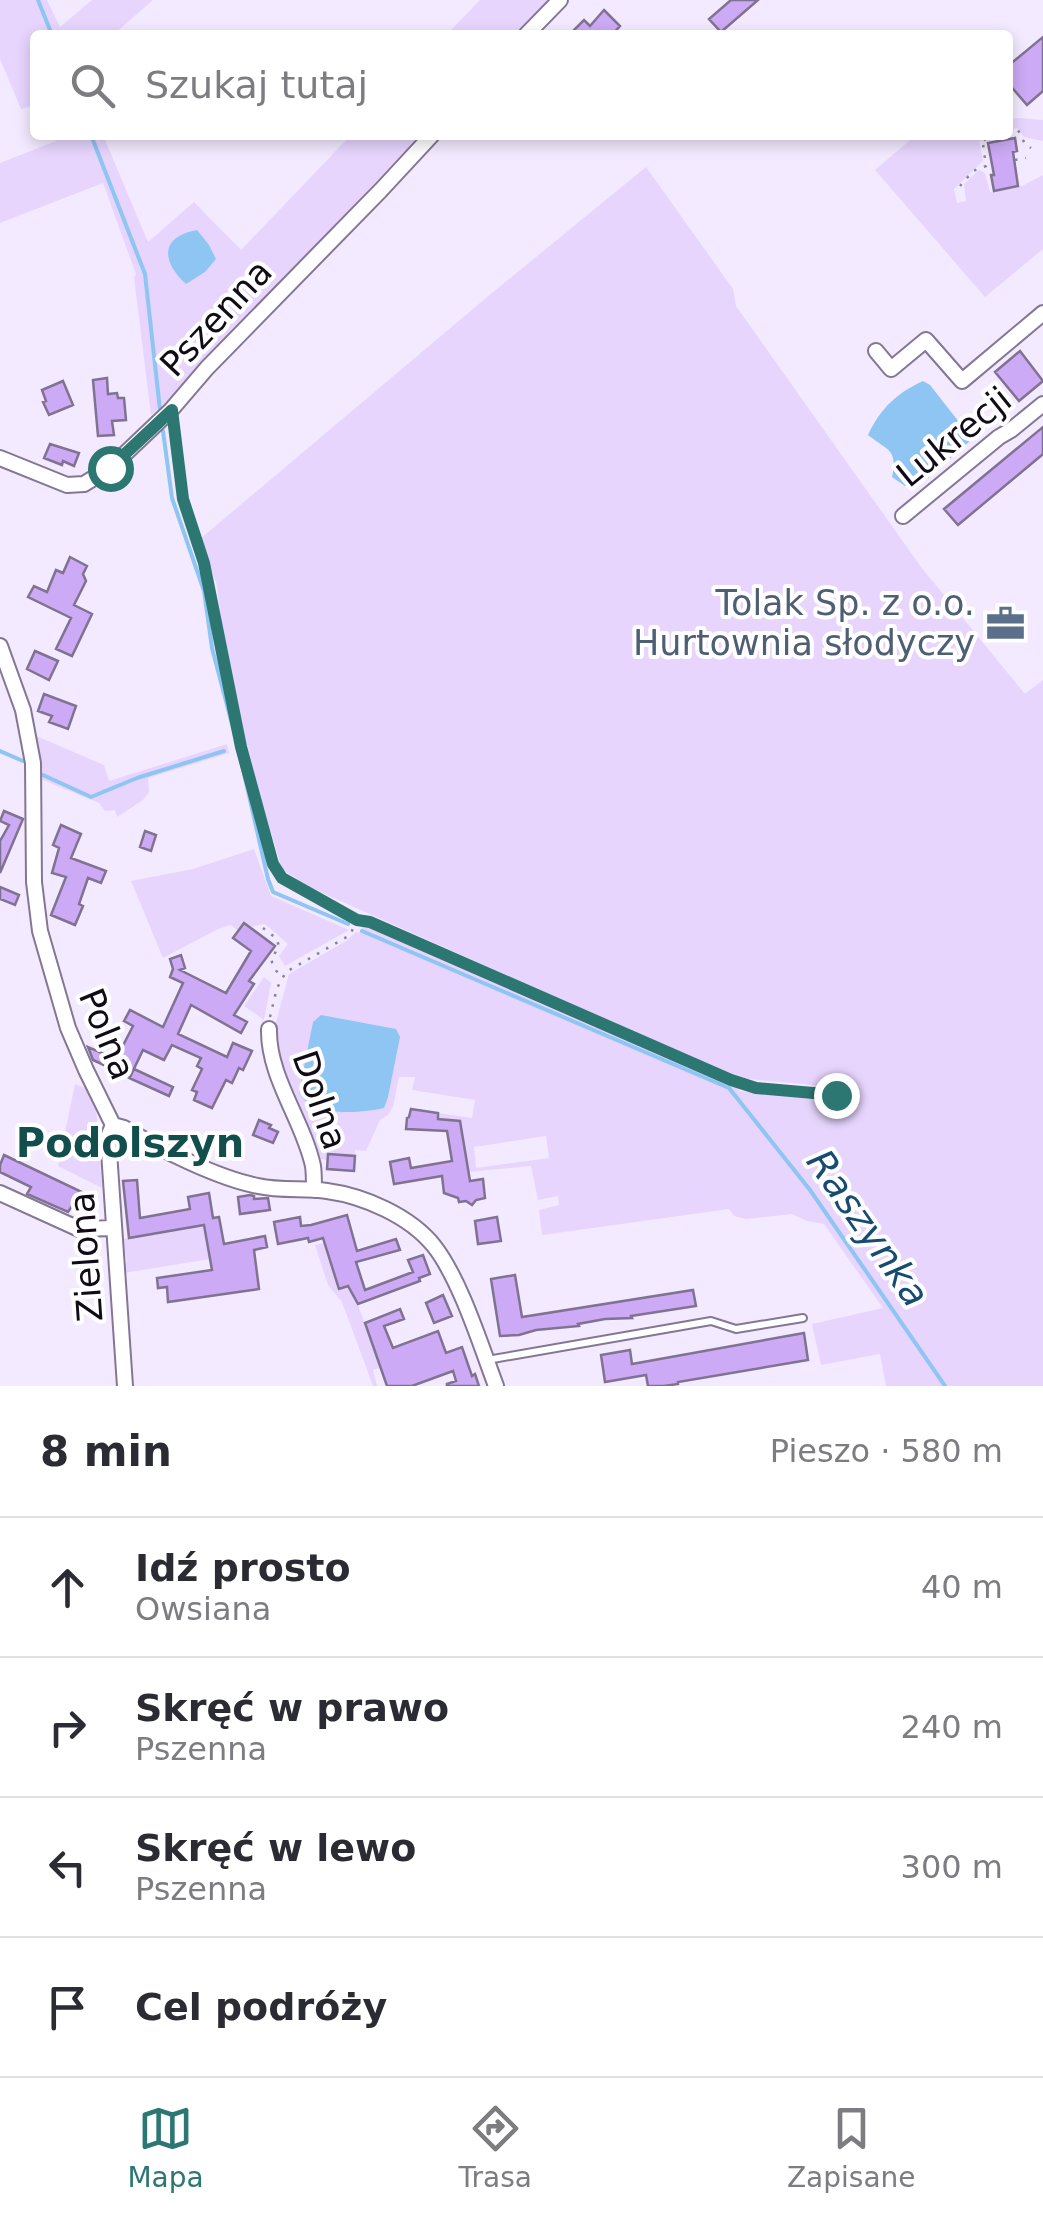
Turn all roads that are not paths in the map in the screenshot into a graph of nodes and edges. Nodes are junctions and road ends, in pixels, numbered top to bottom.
1 (560, 0) edge
2 (531, 30) edge
3 (427, 140) edge
4 (1043, 314) edge
5 (876, 351) dead end
6 (1043, 404) edge
7 (0, 458) edge
8 (903, 516) dead end
9 (0, 646) edge
10 (269, 1028) road end
11 (113, 1125) junction
12 (314, 1190) junction
13 (0, 1193) edge
14 (114, 1228) junction
15 (803, 1318) dead end
16 (487, 1360) junction
17 (125, 1386) edge
18 (496, 1386) edge

1 - 2 street
3 - 7 street, Pszenna
4 - 5 street
6 - 8 street, Lukrecji
9 - 11 street, Polna
10 - 12 street, Dolna
11 - 12 street, Polna
11 - 14 street, Zielona
12 - 16 street, Polna
13 - 14 street
14 - 17 street, Zielona
15 - 16 lane
16 - 18 street, Polna

